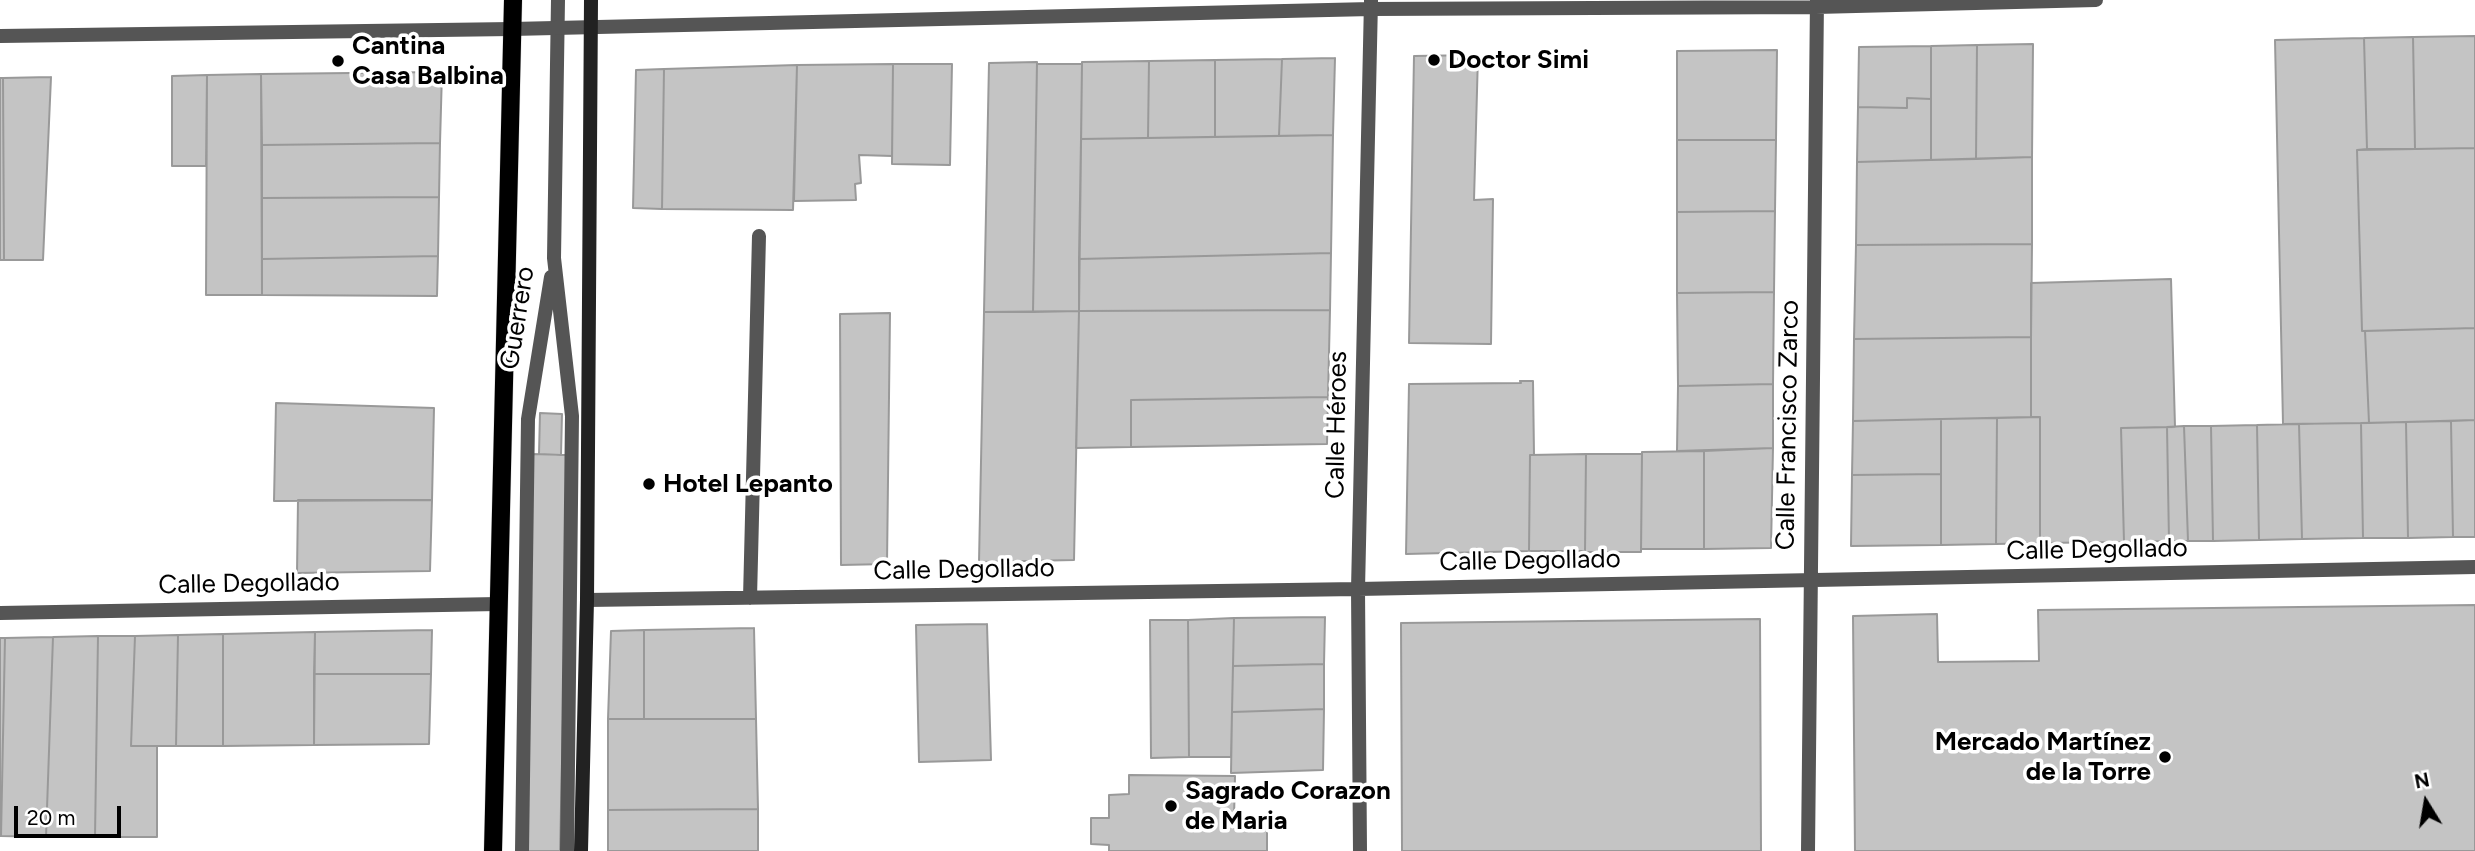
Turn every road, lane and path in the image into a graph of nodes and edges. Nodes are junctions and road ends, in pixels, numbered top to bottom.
1 (513, 0) edge
2 (558, 0) edge
3 (591, 0) edge
4 (2096, 0) edge
5 (1371, 4) edge
6 (1817, 4) edge
7 (591, 27) junction
8 (558, 28) junction
9 (512, 29) junction
10 (0, 36) edge
11 (759, 236) dead end
12 (554, 258) junction
13 (2475, 567) edge
14 (1811, 580) junction
15 (1358, 589) junction
16 (750, 598) junction
17 (587, 600) junction
18 (498, 604) junction
19 (0, 613) edge
20 (494, 851) edge
21 (522, 851) edge
22 (567, 851) edge
23 (581, 851) edge
24 (1360, 851) edge
25 (1808, 851) edge

1 - 9 main road, Guerrero
2 - 8 street
3 - 7 main road
4 - 6 street
5 - 6 street
5 - 7 street
5 - 15 street, Calle Héroes
6 - 14 street, Calle Francisco Zarco
7 - 8 street
7 - 17 main road
8 - 9 street
8 - 12 street
9 - 10 street
9 - 18 main road, Guerrero
11 - 16 street
12 - 21 street, Guerrero
12 - 22 street, Guerrero
13 - 14 street, Calle Degollado
14 - 15 street, Calle Degollado
14 - 25 street, Calle Francisco Zarco
15 - 16 street, Calle Degollado
15 - 24 street, Calle Héroes
16 - 17 street, Calle Degollado
17 - 23 main road
18 - 19 street, Calle Degollado
18 - 20 main road, Guerrero

